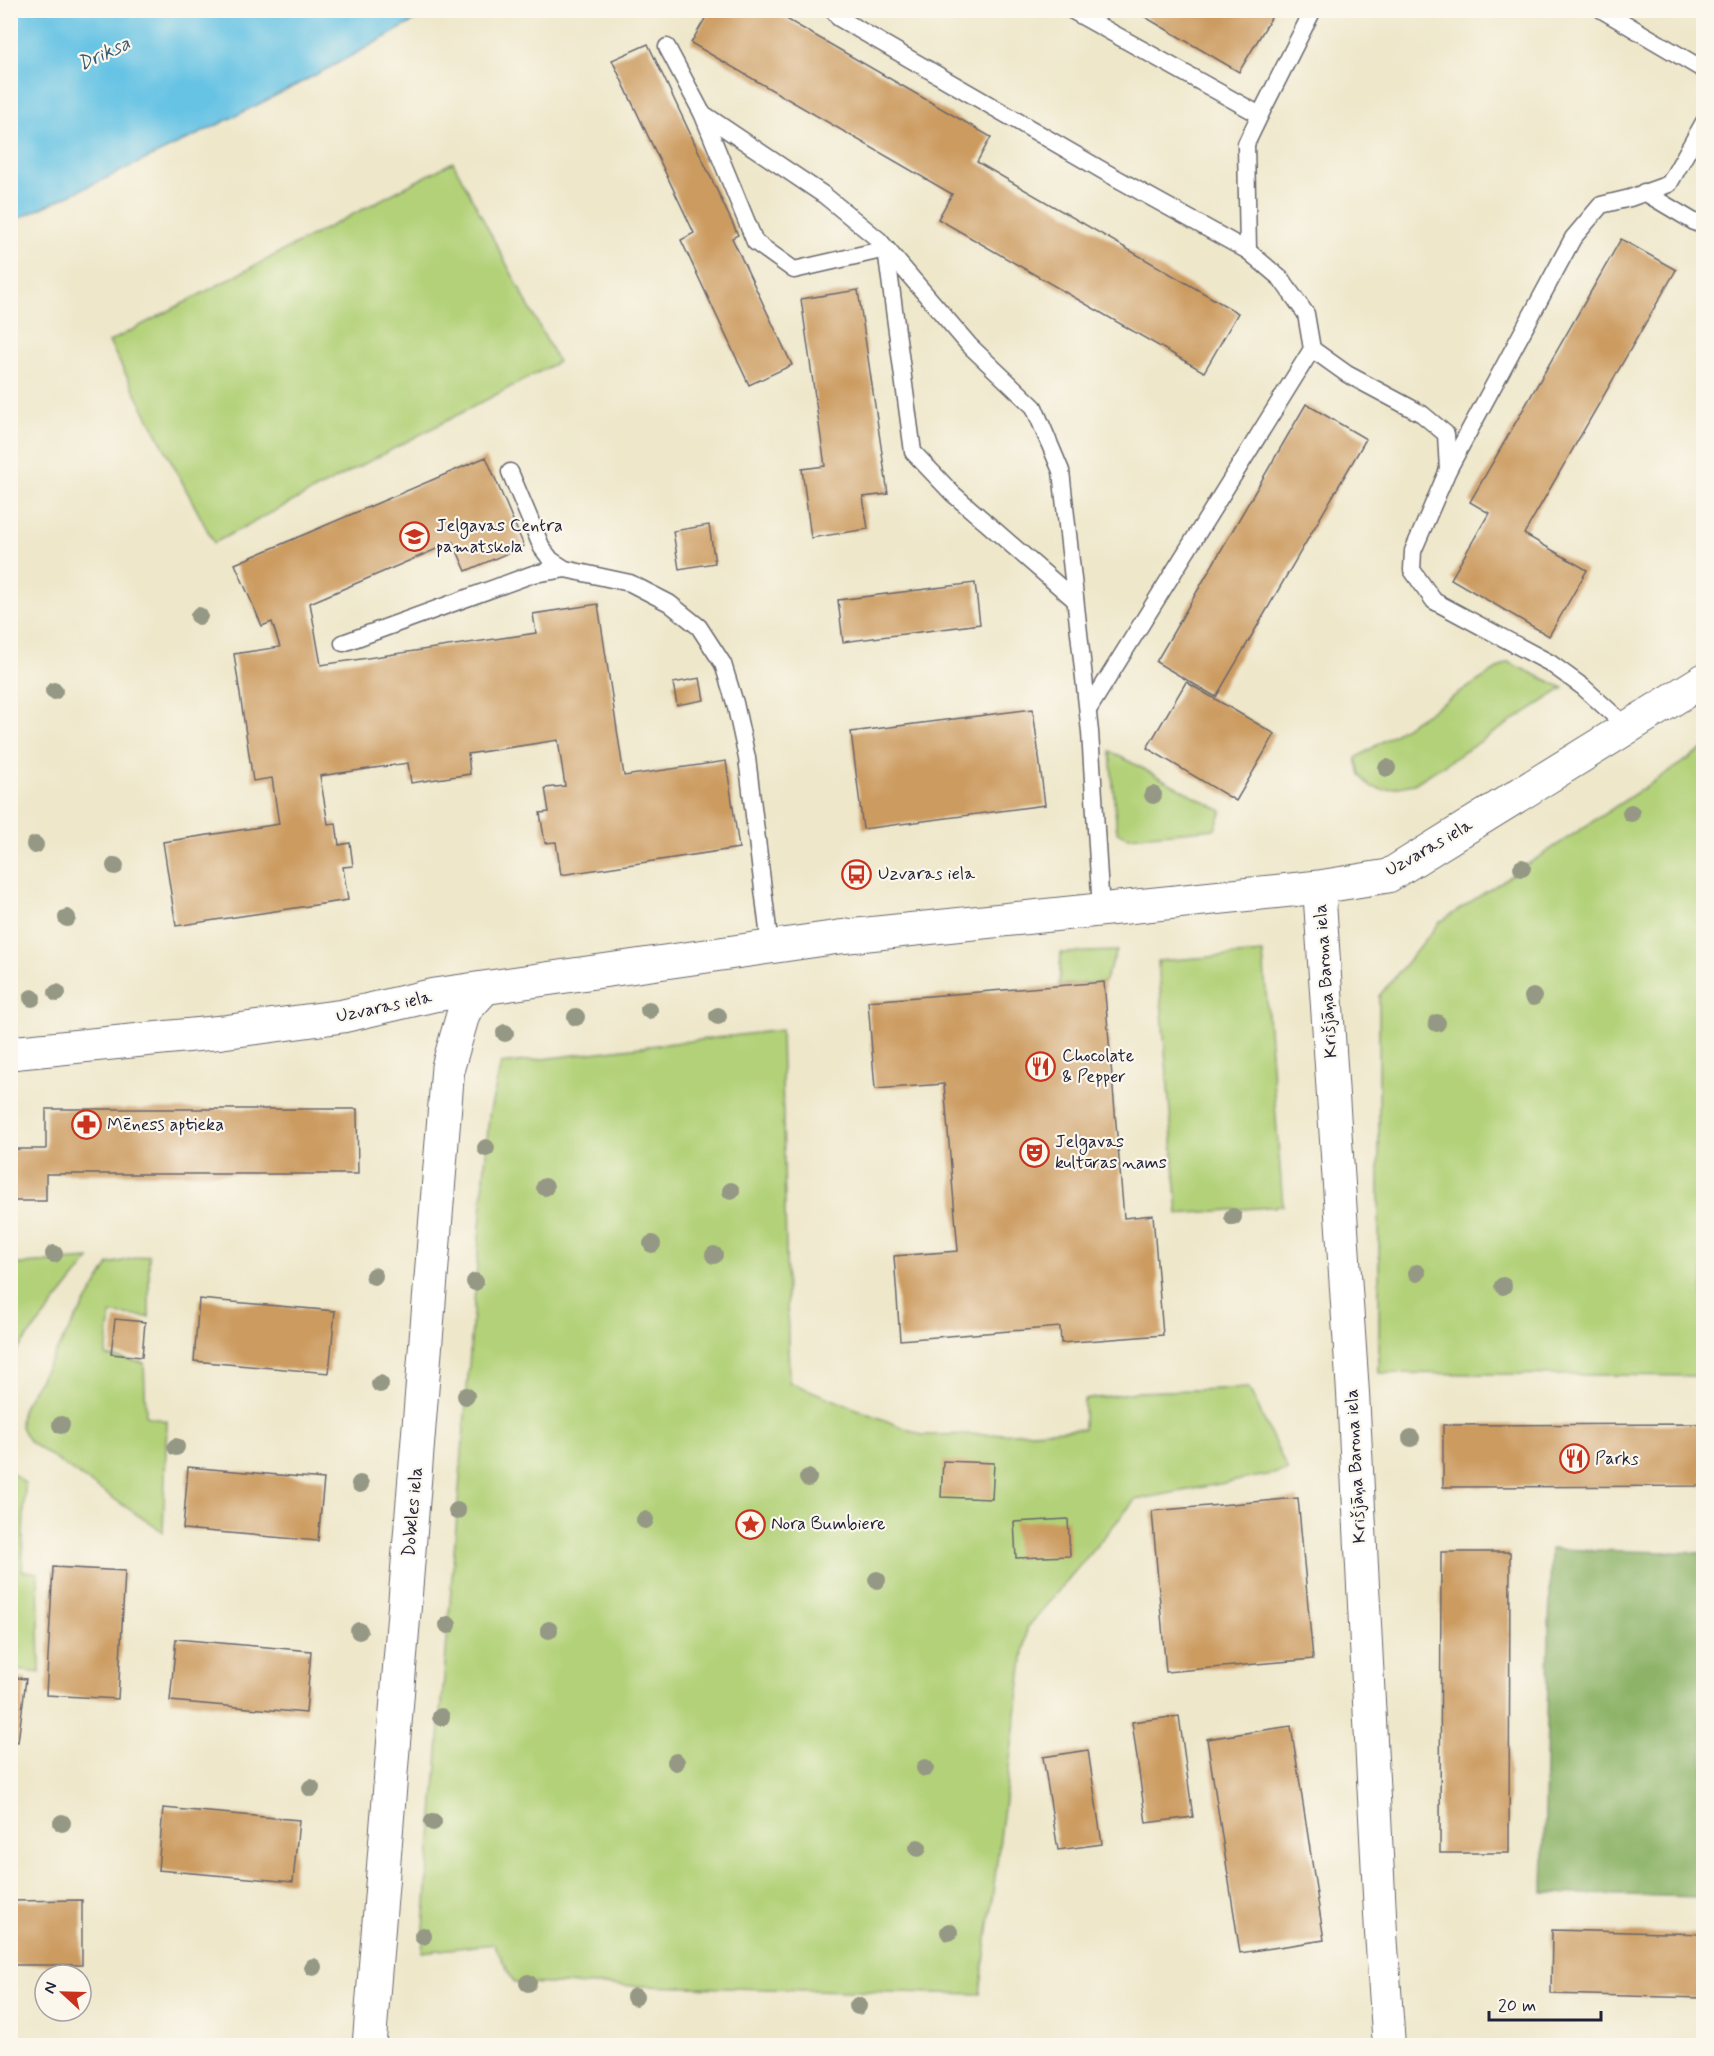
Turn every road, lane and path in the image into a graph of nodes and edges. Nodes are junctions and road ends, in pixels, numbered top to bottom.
1 (833, 10) edge
2 (1071, 10) edge
3 (1313, 10) edge
4 (1602, 10) edge
5 (667, 47) dead end
6 (1704, 70) edge
7 (702, 113) junction
8 (1260, 115) junction
9 (1704, 122) edge
10 (1644, 192) junction
11 (1696, 223) dead end
12 (886, 249) junction
13 (1248, 251) junction
14 (1312, 349) junction
15 (1448, 470) junction
16 (510, 472) dead end
17 (565, 569) junction
18 (1075, 600) junction
19 (342, 643) dead end
20 (1704, 680) edge
21 (1088, 710) junction
22 (1627, 727) junction
23 (1319, 887) junction
24 (1101, 910) junction
25 (770, 946) junction
26 (484, 989) junction
27 (10, 1053) edge
28 (369, 2046) edge
29 (1389, 2046) edge

1 - 13 lane
2 - 8 lane
3 - 8 lane
4 - 6 lane
5 - 7 lane
7 - 12 lane
7 - 12 lane
8 - 13 lane
9 - 10 lane
10 - 11 lane
10 - 15 lane
12 - 18 lane
12 - 18 lane
13 - 14 lane
14 - 15 lane
14 - 21 lane
15 - 22 lane
16 - 17 lane
17 - 19 lane
17 - 25 lane
18 - 21 lane
20 - 22 main road, Uzvaras iela
21 - 24 lane
22 - 23 main road, Uzvaras iela
23 - 24 main road, Uzvaras iela
23 - 29 street, Krišjāņa Barona iela
24 - 25 main road, Uzvaras iela
25 - 26 main road, Uzvaras iela
26 - 27 main road, Uzvaras iela
26 - 28 main road, Dobeles iela

